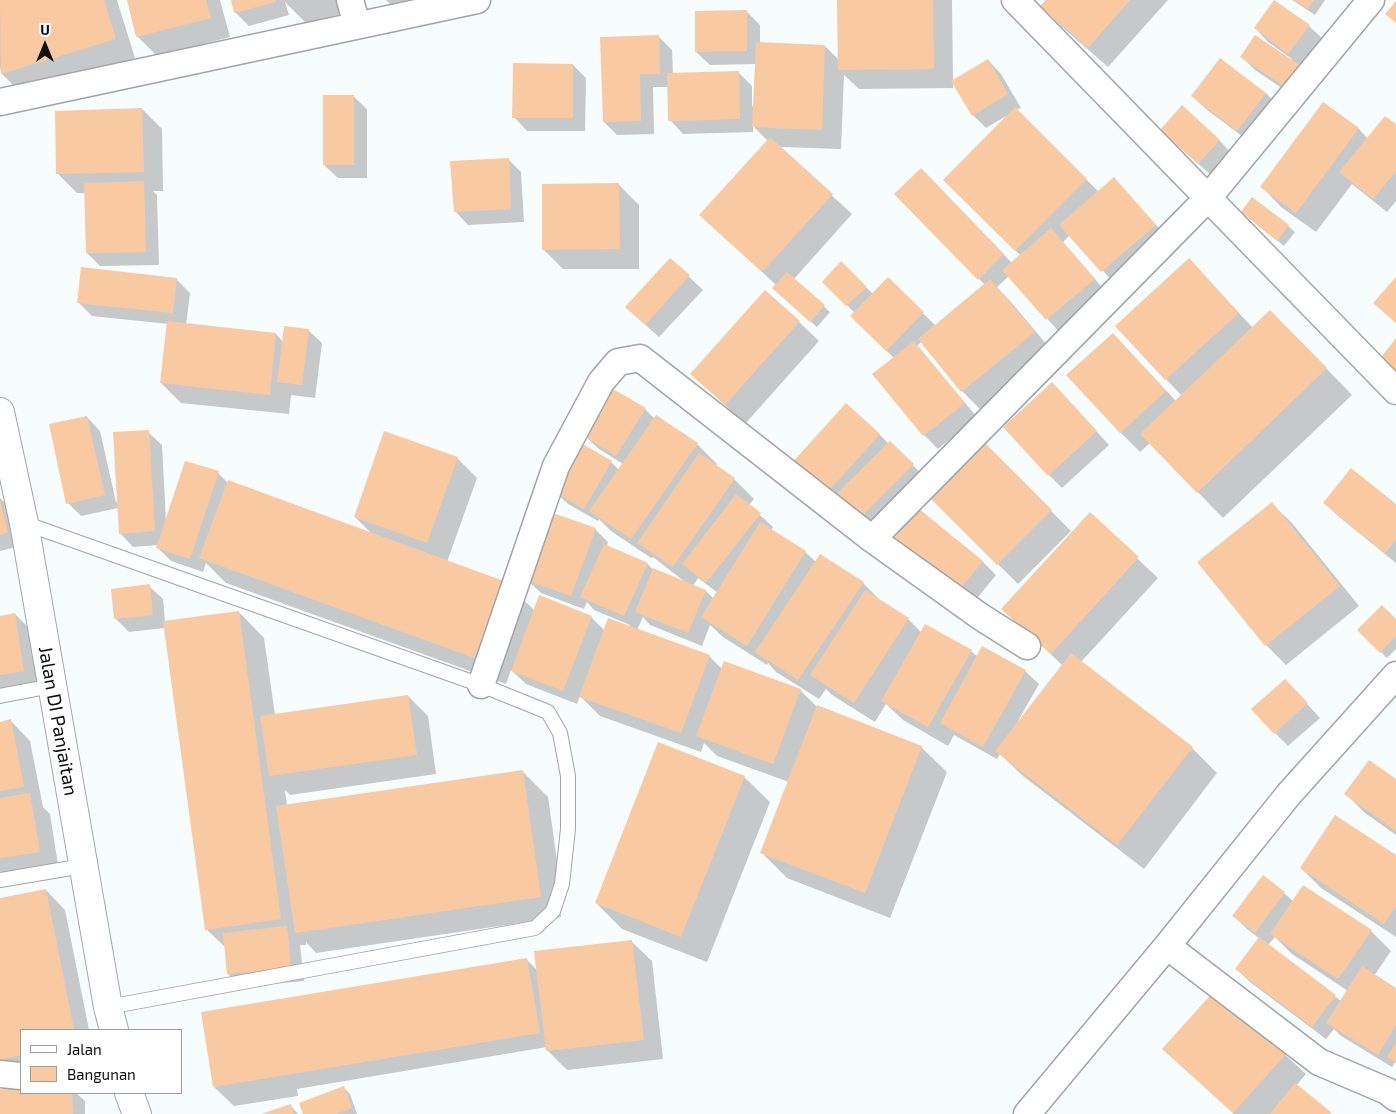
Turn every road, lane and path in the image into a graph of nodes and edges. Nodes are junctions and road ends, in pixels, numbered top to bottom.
1 (350, 0) edge
2 (477, 0) edge
3 (1015, 0) edge
4 (1371, 0) edge
5 (357, 25) junction
6 (0, 102) edge
7 (1208, 198) junction
8 (1396, 391) edge
9 (0, 412) edge
10 (24, 523) junction
11 (872, 539) junction
12 (1027, 646) dead end
13 (1396, 675) edge
14 (481, 685) junction
15 (52, 686) junction
16 (0, 696) edge
17 (83, 866) junction
18 (0, 880) edge
19 (1167, 946) junction
20 (111, 1018) edge
21 (0, 1074) edge
22 (20, 1076) edge
23 (129, 1094) edge
24 (1396, 1098) edge
25 (136, 1114) edge
26 (1027, 1114) edge

1 - 5 street
2 - 5 street
3 - 7 street
4 - 7 street
5 - 6 street
7 - 8 street
7 - 11 street
9 - 10 street, Jalan DI Panjaitan
10 - 14 lane
10 - 15 street, Jalan DI Panjaitan
11 - 12 street
11 - 14 street
13 - 19 street
14 - 20 lane
15 - 16 lane
15 - 17 street, Jalan DI Panjaitan
17 - 18 lane
17 - 20 street, Jalan DI Panjaitan
19 - 24 street
19 - 26 street
21 - 22 street
23 - 25 street

